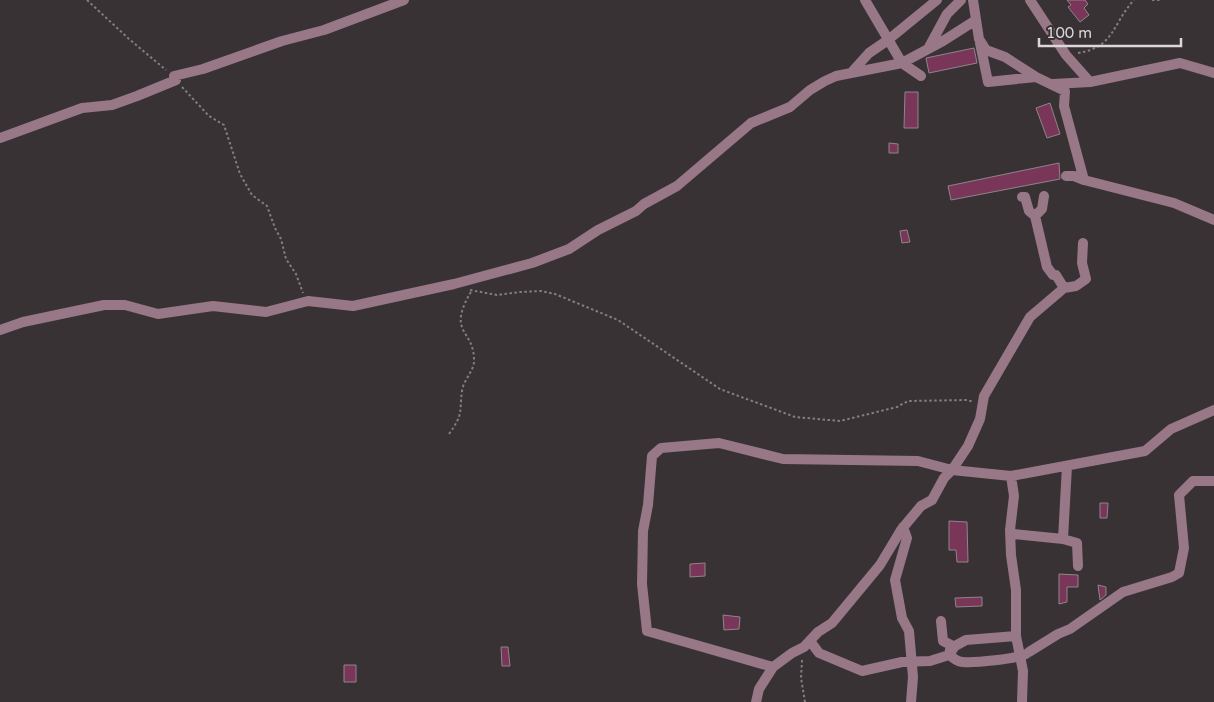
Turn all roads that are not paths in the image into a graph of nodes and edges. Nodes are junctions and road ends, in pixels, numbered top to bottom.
1 (864, 0) edge
2 (937, 0) edge
3 (961, 0) edge
4 (1030, 0) edge
5 (400, 1) edge
6 (972, 2) edge
7 (976, 20) junction
8 (980, 39) junction
9 (888, 40) junction
10 (928, 49) junction
11 (902, 63) junction
12 (851, 73) junction
13 (1214, 73) edge
14 (921, 76) dead end
15 (1036, 77) junction
16 (1090, 82) junction
17 (1052, 84) junction
18 (0, 138) edge
19 (1044, 196) dead end
20 (1022, 197) dead end
21 (1035, 216) junction
22 (1214, 220) edge
23 (1083, 243) dead end
24 (1064, 288) junction
25 (0, 330) edge
26 (1214, 410) edge
27 (1067, 466) junction
28 (952, 470) junction
29 (1011, 476) junction
30 (1214, 481) edge
31 (904, 527) junction
32 (1010, 530) junction
33 (1063, 539) junction
34 (1078, 566) dead end
35 (941, 622) dead end
36 (1016, 636) junction
37 (807, 644) junction
38 (1022, 652) junction
39 (949, 655) junction
40 (917, 662) junction
41 (773, 667) junction
42 (756, 702) edge
43 (911, 702) edge
44 (1022, 702) edge

1 - 9 street
2 - 9 street
3 - 10 street
4 - 16 street
5 - 18 street
6 - 7 street
7 - 8 street
7 - 10 street
8 - 15 street
8 - 15 street
9 - 11 street
9 - 12 street
10 - 11 street
11 - 12 street
11 - 14 street
12 - 25 street
13 - 16 street
15 - 17 street
16 - 17 street
17 - 22 street
19 - 21 street
20 - 21 street
21 - 24 street
23 - 24 street
24 - 28 street
26 - 27 street
27 - 29 street
27 - 33 street
28 - 29 street
28 - 31 street
28 - 41 street
29 - 32 street
30 - 38 street
31 - 37 street
31 - 40 street
32 - 33 street
32 - 36 street
33 - 34 street
35 - 39 street
36 - 38 street
36 - 39 street
37 - 40 street
37 - 41 street
38 - 39 street
38 - 44 street
39 - 40 street
40 - 43 street
41 - 42 street

